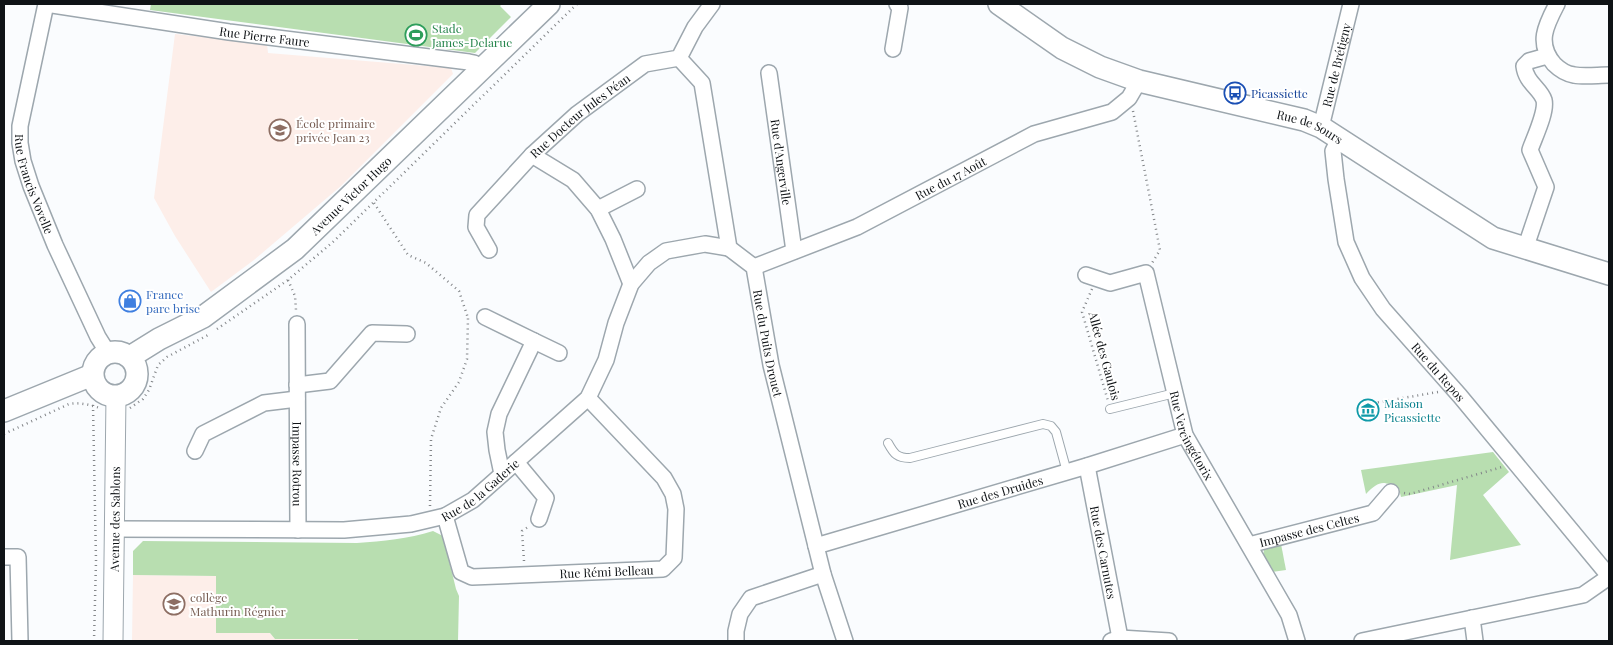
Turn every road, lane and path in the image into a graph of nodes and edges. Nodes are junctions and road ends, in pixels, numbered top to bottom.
1 (46, 4) edge
2 (549, 4) edge
3 (712, 4) edge
4 (897, 4) edge
5 (999, 4) edge
6 (1351, 4) edge
7 (1557, 4) edge
8 (894, 49) dead end
9 (1547, 56) junction
10 (680, 58) junction
11 (481, 69) junction
12 (769, 74) dead end
13 (1609, 75) edge
14 (1138, 82) junction
15 (1132, 108) dead end
16 (1321, 127) junction
17 (1339, 139) junction
18 (532, 155) junction
19 (637, 189) dead end
20 (374, 203) dead end
21 (598, 209) junction
22 (730, 248) junction
23 (1525, 249) junction
24 (488, 250) dead end
25 (794, 251) junction
26 (754, 267) junction
27 (1146, 273) junction
28 (1609, 274) edge
29 (1091, 277) joint
30 (288, 280) dead end
31 (631, 284) junction
32 (485, 317) joint
33 (468, 318) junction
34 (297, 324) joint
35 (407, 334) dead end
36 (534, 341) junction
37 (108, 352) junction
38 (559, 353) dead end
39 (130, 357) junction
40 (92, 375) junction
41 (1454, 389) junction
42 (297, 392) junction
43 (1175, 393) junction
44 (116, 396) junction
45 (588, 398) junction
46 (1368, 404) dead end
47 (93, 405) dead end
48 (1110, 409) joint
49 (4, 410) edge
50 (1186, 435) junction
51 (888, 443) dead end
52 (195, 451) dead end
53 (516, 462) junction
54 (1515, 463) junction
55 (1087, 466) junction
56 (1067, 472) junction
57 (502, 474) junction
58 (1391, 492) joint
59 (445, 516) junction
60 (539, 519) joint
61 (430, 520) junction
62 (114, 530) junction
63 (298, 530) junction
64 (1249, 545) junction
65 (816, 546) junction
66 (4, 557) edge
67 (822, 574) junction
68 (524, 575) junction
69 (1609, 576) edge
70 (1472, 618) junction
71 (1115, 640) edge
72 (20, 641) edge
73 (94, 641) edge
74 (113, 641) edge
75 (736, 641) edge
76 (845, 641) edge
77 (1169, 641) edge
78 (1297, 641) edge
79 (1362, 641) edge
80 (1475, 641) edge

1 - 11 street, Rue Pierre Faure
1 - 37 street, Rue Francis Vovelle
2 - 11 main road, Avenue Victor Hugo
3 - 10 street
4 - 8 street
5 - 14 main road, Rue de Sours
6 - 16 street, Rue de Brétigny
7 - 9 street
9 - 13 street
9 - 23 street
10 - 18 street, Rue Docteur Jules Péan
10 - 22 street
11 - 39 main road, Avenue Victor Hugo
12 - 25 street, Rue d'Angerville
14 - 16 main road, Rue de Sours
14 - 25 street, Rue du 17 Août
15 - 27 path
16 - 17 main road, Rue de Sours
17 - 23 main road, Rue de Sours
17 - 41 street, Rue du Repos
18 - 21 street
18 - 24 street, Rue Docteur Jules Péan
19 - 21 street
20 - 33 path
21 - 31 street
22 - 26 street
22 - 31 street, Rue de la Gaderie
23 - 28 main road, Rue de Sours
25 - 26 street, Rue du 17 Août
26 - 65 street, Rue du Puits Drouet
27 - 29 street
27 - 43 street, Rue Vercingétorix
29 - 48 path, Allée des Gaulois
30 - 34 path
31 - 45 street, Rue de la Gaderie
32 - 33 path
32 - 36 street
33 - 61 path
34 - 42 street, Impasse Rotrou
35 - 42 street
36 - 38 street
36 - 57 street
37 - 39 main road
37 - 40 main road
39 - 44 main road
40 - 44 main road
40 - 49 main road
41 - 46 path
41 - 54 street, Rue du Repos
42 - 52 street
42 - 63 street, Impasse Rotrou
43 - 48 lane
43 - 50 street, Rue Vercingétorix
44 - 62 street, Avenue des Sablons
45 - 53 street, Rue de la Gaderie
45 - 68 street, Rue Rémi Belleau
47 - 73 path
50 - 55 street, Rue des Druides
50 - 64 street, Rue Vercingétorix
51 - 56 lane
53 - 57 street, Rue de la Gaderie
53 - 60 street
54 - 58 path
54 - 69 street, Rue du Repos
55 - 56 street, Rue des Druides
55 - 71 street, Rue des Carnutes
56 - 65 street, Rue des Druides
57 - 59 street, Rue de la Gaderie
58 - 64 street, Impasse des Celtes
59 - 61 street, Rue de la Gaderie
59 - 68 street, Rue Rémi Belleau
60 - 68 path
61 - 63 street, Rue de la Gaderie
62 - 63 street, Rue de la Gaderie
62 - 74 street, Avenue des Sablons
64 - 78 street, Rue Vercingétorix
65 - 67 street, Rue du Puits Drouet
66 - 72 street
67 - 75 street
67 - 76 street, Rue du Puits Drouet
69 - 70 street
70 - 79 street
70 - 80 street
71 - 77 street

